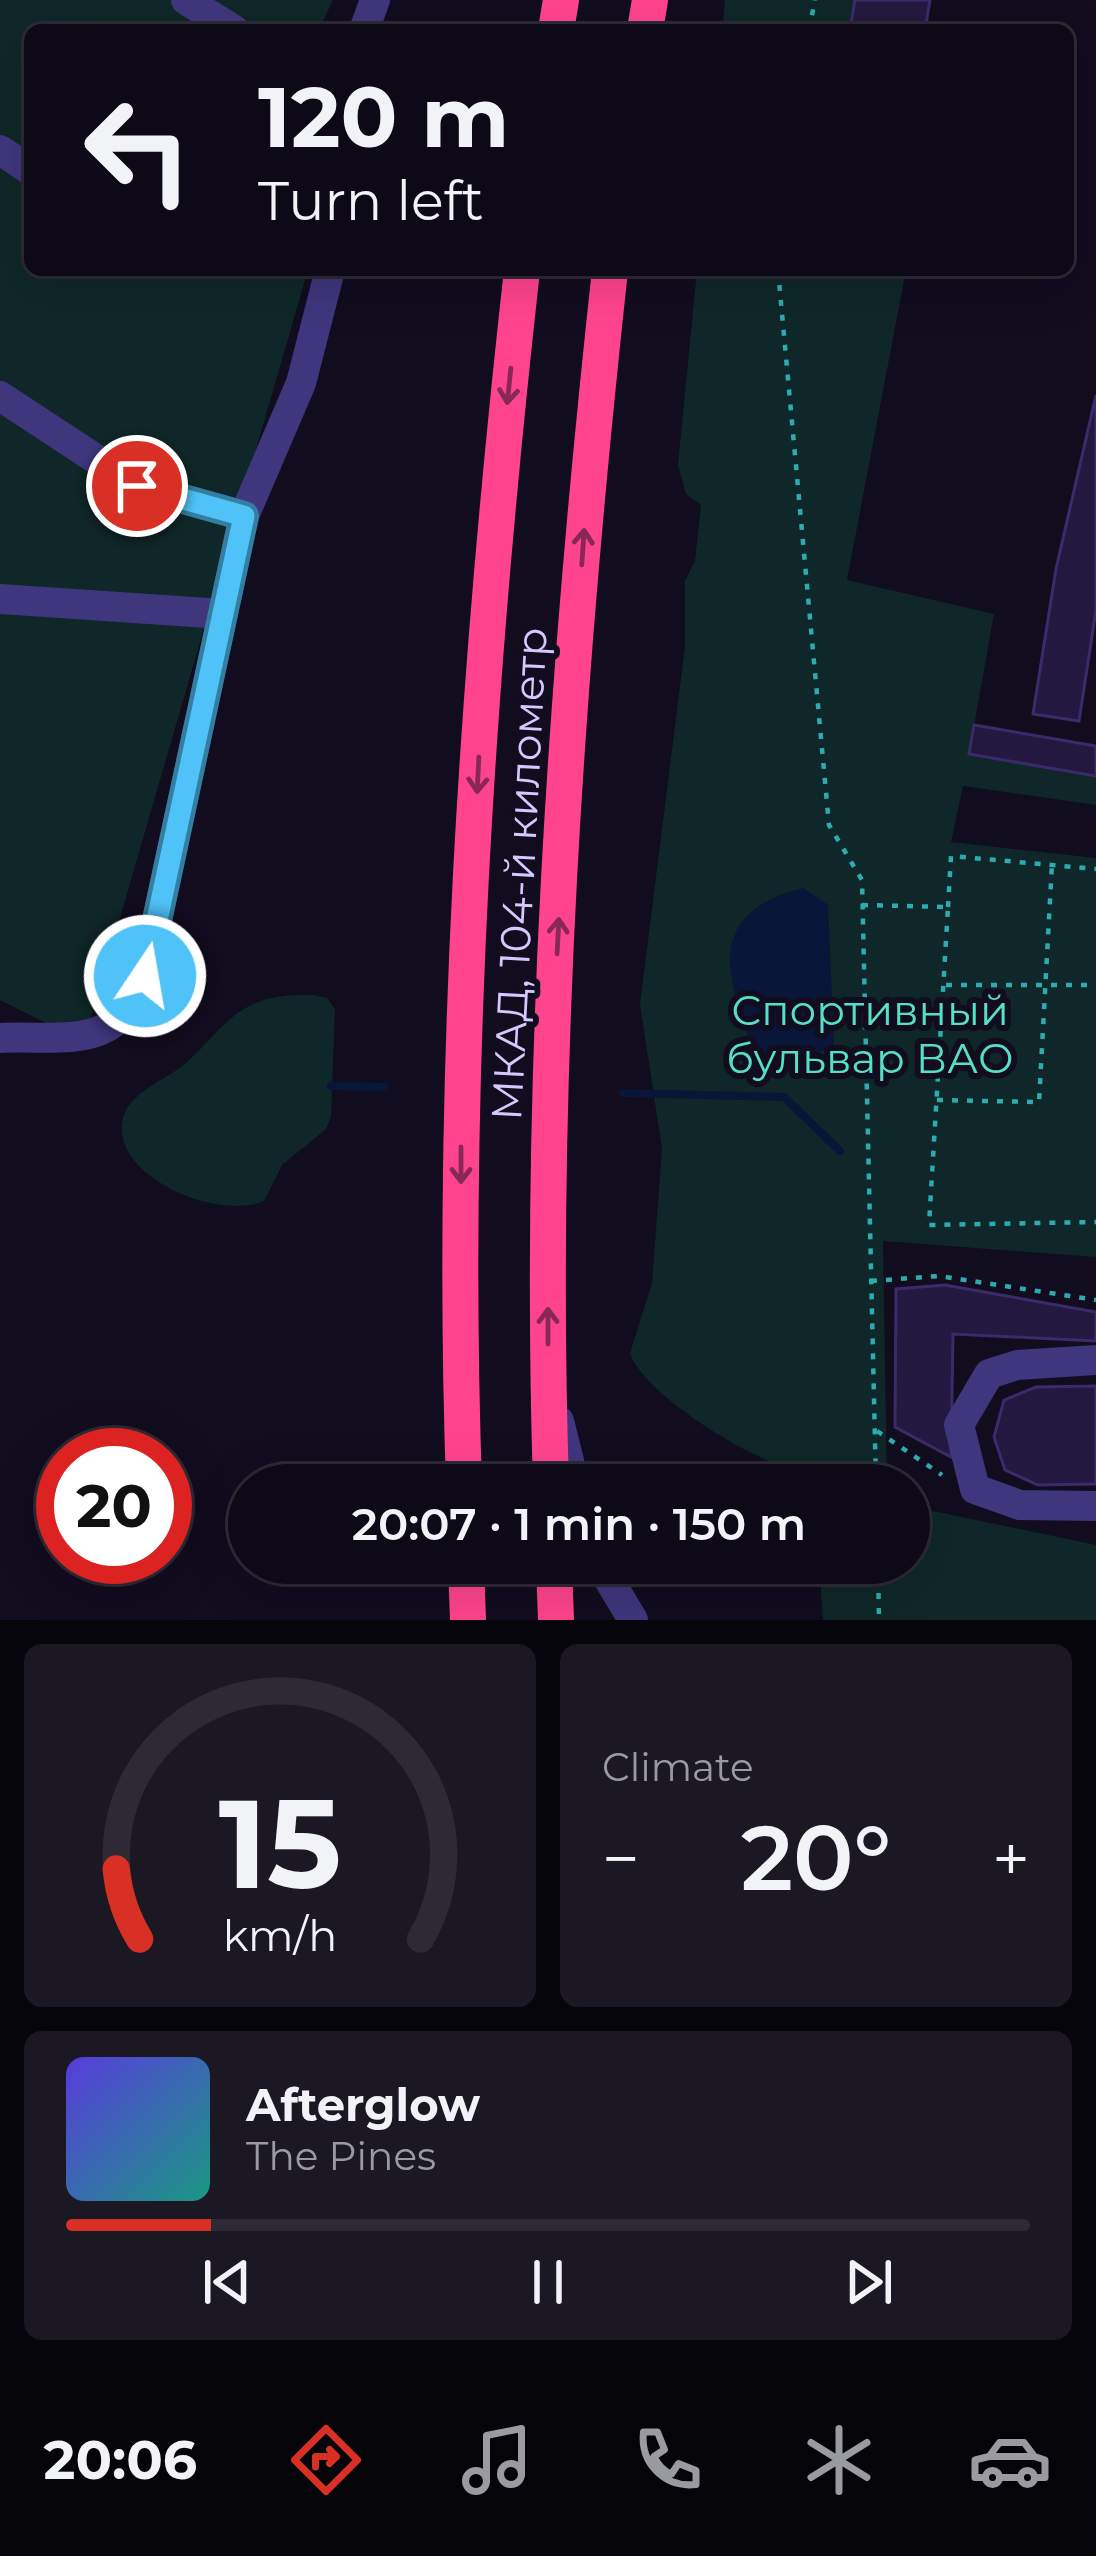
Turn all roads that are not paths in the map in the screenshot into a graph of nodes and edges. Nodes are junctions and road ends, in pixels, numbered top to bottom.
1 (186, 0) edge
2 (225, 24) edge
3 (328, 276) edge
4 (521, 276) edge
5 (609, 276) edge
6 (0, 396) edge
7 (244, 516) junction
8 (0, 599) edge
9 (223, 614) junction
10 (0, 1038) edge
11 (1096, 1360) edge
12 (548, 1381) junction
13 (464, 1464) edge
14 (550, 1464) edge
15 (570, 1464) edge
16 (1096, 1506) edge
17 (467, 1584) edge
18 (555, 1584) edge
19 (612, 1584) edge
20 (468, 1620) edge
21 (556, 1620) edge
22 (633, 1620) edge

1 - 2 lane
3 - 7 lane
4 -> 13 highway, МКАД, 104-й километр
12 -> 5 highway, МКАД, 104-й километр
6 - 7 lane
7 - 9 lane
8 - 9 lane
9 - 10 lane
11 - 16 lane
12 - 14 highway, МКАД, 104-й километр
12 - 15 lane
17 - 20 highway
18 - 21 highway
19 - 22 lane

